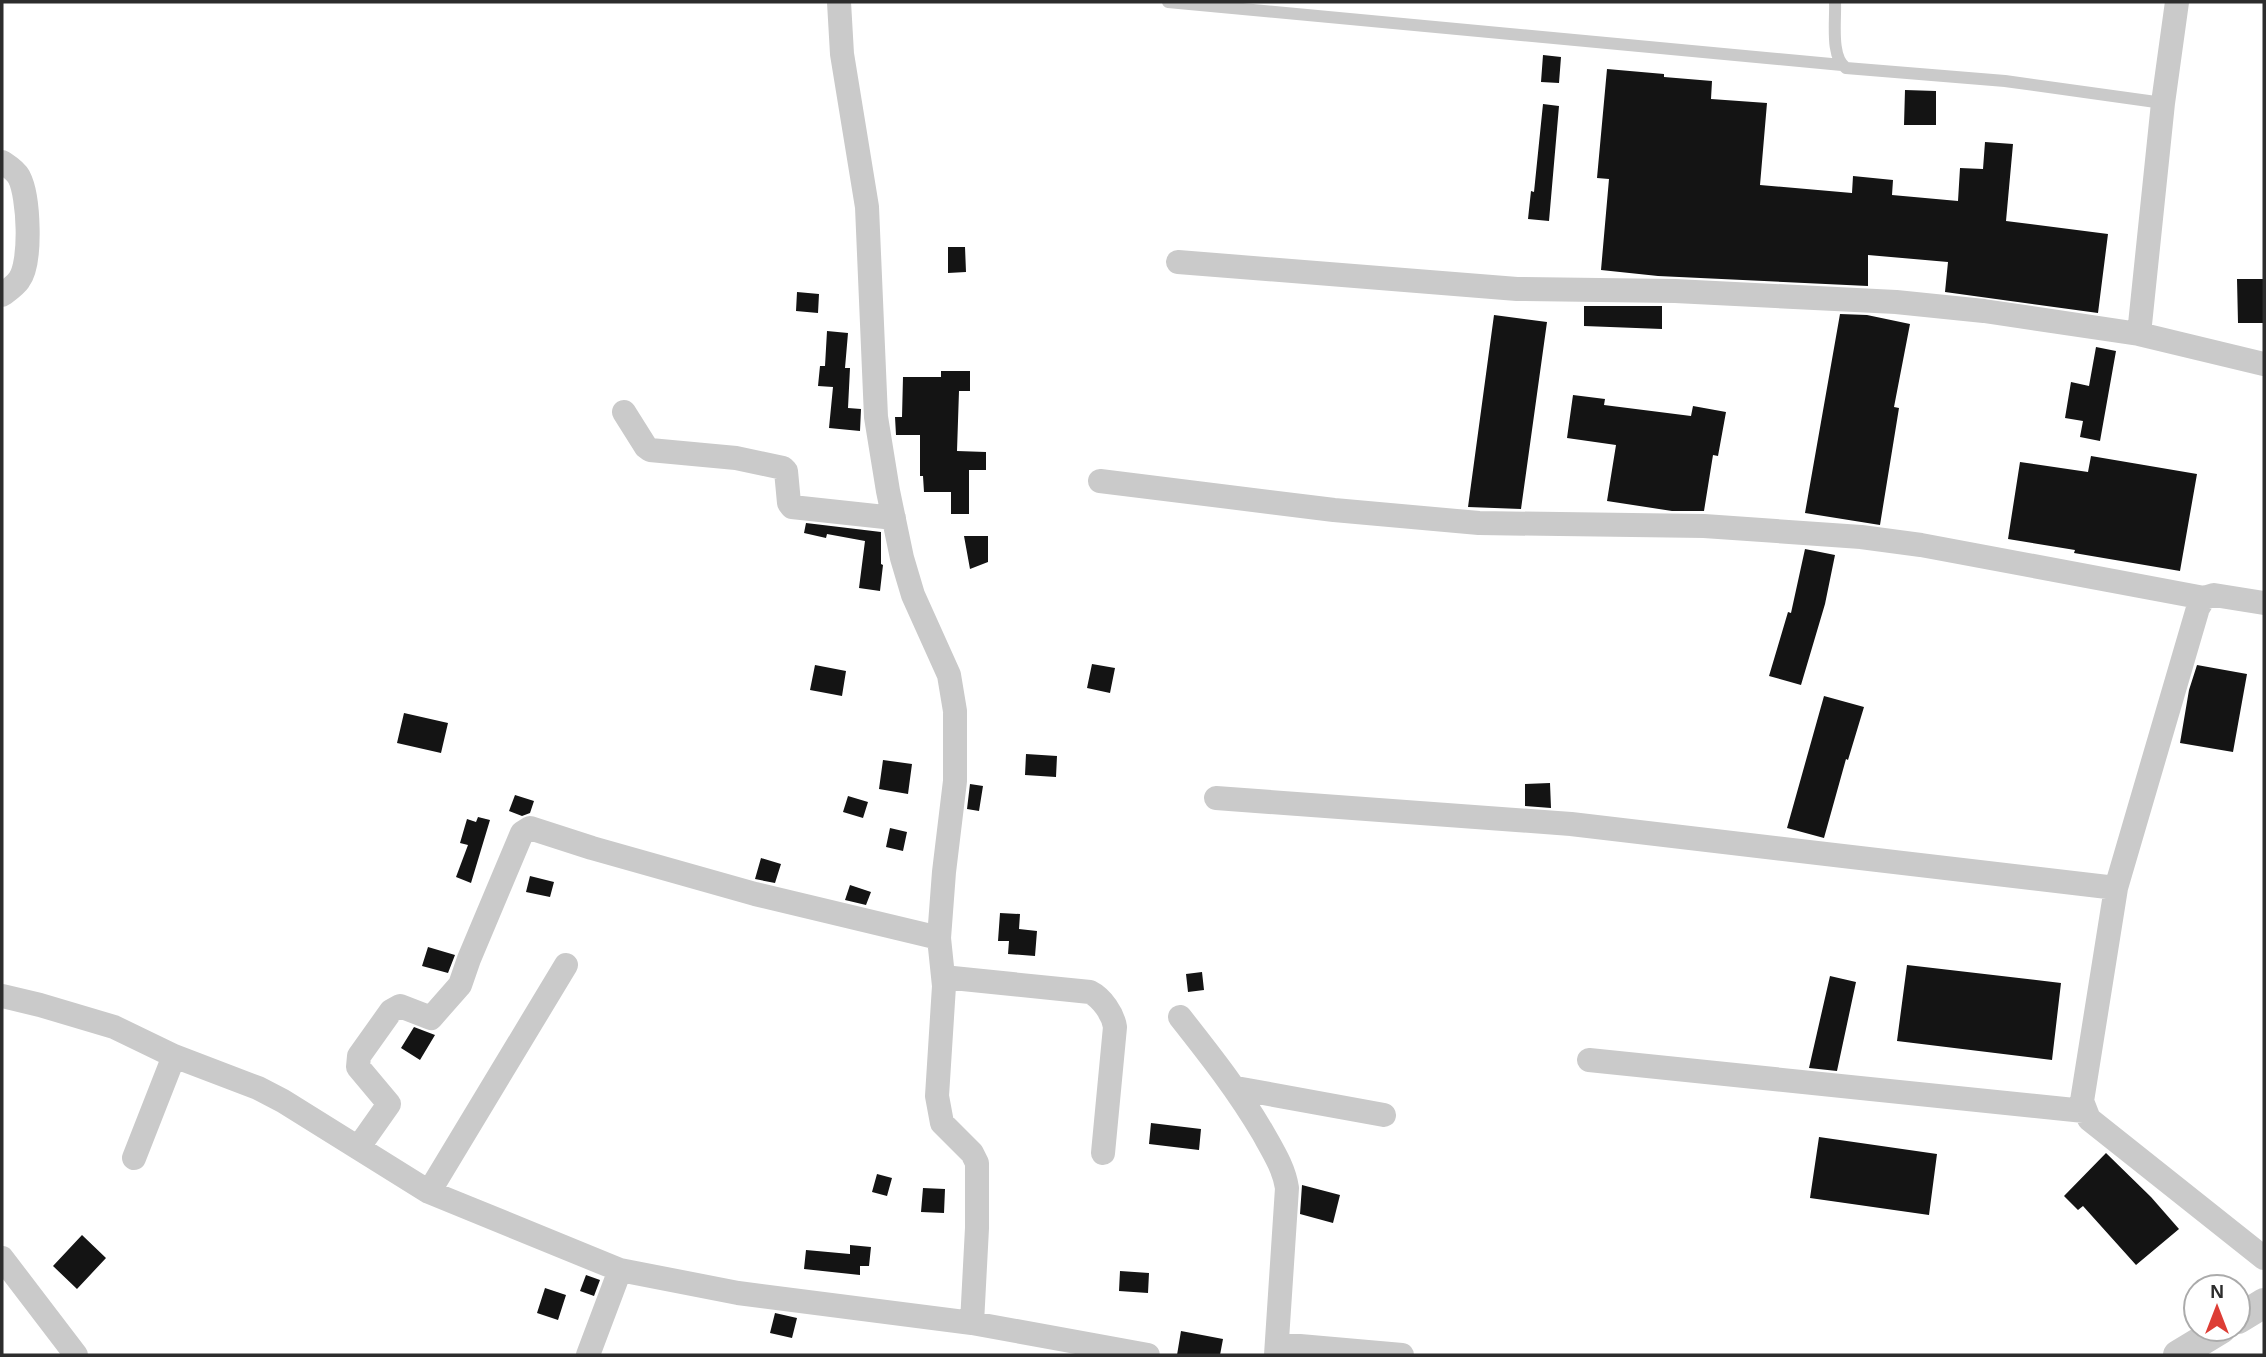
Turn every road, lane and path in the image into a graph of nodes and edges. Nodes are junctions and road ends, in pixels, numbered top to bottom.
1 (839, 2) edge
2 (1168, 2) edge
3 (1835, 2) edge
4 (2177, 2) edge
5 (1842, 65) junction
6 (2163, 103) junction
7 (2, 162) edge
8 (1178, 262) dead end
9 (2, 295) edge
10 (2139, 334) junction
11 (2264, 364) edge
12 (624, 412) dead end
13 (1100, 481) dead end
14 (894, 518) junction
15 (2204, 598) junction
16 (2264, 603) edge
17 (1216, 798) dead end
18 (2116, 888) junction
19 (939, 939) junction
20 (566, 965) dead end
21 (943, 977) junction
22 (2, 996) edge
23 (1180, 1017) dead end
24 (174, 1056) junction
25 (1588, 1060) dead end
26 (1236, 1088) junction
27 (2084, 1111) junction
28 (1384, 1115) dead end
29 (358, 1148) junction
30 (1103, 1153) dead end
31 (134, 1158) dead end
32 (429, 1192) junction
33 (2, 1258) edge
34 (2264, 1258) edge
35 (620, 1270) junction
36 (972, 1322) junction
37 (2198, 1343) edge
38 (1277, 1350) edge
39 (76, 1355) edge
40 (588, 1355) edge
41 (1148, 1355) edge
42 (1402, 1355) edge
43 (2178, 1355) edge

1 - 14 street
2 - 5 lane
3 - 5 lane
4 - 6 street
5 - 6 lane
6 - 10 street
7 - 9 street
8 - 10 street
10 - 11 street
12 - 14 street
13 - 15 street
14 - 19 street
15 - 16 street
15 - 18 street
17 - 18 street
18 - 27 street
19 - 21 street
19 - 29 street
20 - 32 street
21 - 30 street
21 - 36 street
22 - 24 street
23 - 26 street
24 - 29 street
24 - 31 street
25 - 27 street
26 - 28 street
26 - 38 street
27 - 34 street
29 - 32 street
32 - 35 street
33 - 39 street
35 - 36 street
35 - 40 street
36 - 41 street
37 - 43 street
38 - 42 street

